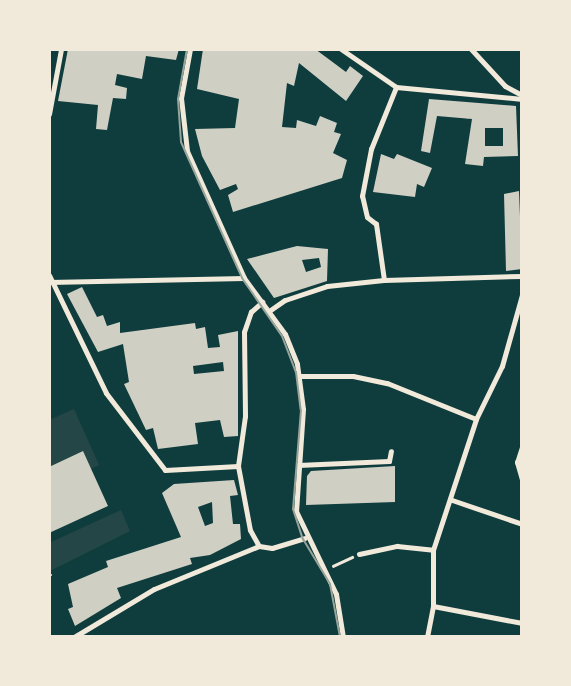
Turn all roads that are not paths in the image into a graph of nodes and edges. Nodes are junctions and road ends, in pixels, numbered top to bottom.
1 (61, 49) edge
2 (190, 49) edge
3 (341, 49) edge
4 (471, 49) edge
5 (396, 87) junction
6 (522, 97) edge
7 (49, 114) edge
8 (49, 275) edge
9 (522, 276) edge
10 (244, 278) junction
11 (384, 279) junction
12 (49, 282) edge
13 (522, 295) edge
14 (262, 302) junction
15 (269, 311) junction
16 (244, 332) joint
17 (300, 376) junction
18 (477, 419) junction
19 (520, 449) edge
20 (391, 451) dead end
21 (238, 466) junction
22 (298, 466) junction
23 (522, 480) edge
24 (452, 500) junction
25 (522, 524) edge
26 (305, 538) junction
27 (259, 546) junction
28 (433, 550) junction
29 (359, 554) road end
30 (433, 606) junction
31 (522, 623) edge
32 (74, 637) edge
33 (343, 637) edge
34 (428, 637) edge

1 - 7 street
2 - 10 street
3 - 5 street
4 - 6 street
5 - 6 street
5 - 11 street
8 - 12 street
9 - 11 street
10 - 12 street
10 - 14 street
11 - 15 street
12 - 21 street
13 - 18 street
14 - 15 street
14 - 16 street
15 - 17 street
16 - 21 street
17 - 18 street
17 - 22 street
18 - 24 street
19 - 23 street
20 - 22 street
21 - 27 street
22 - 26 street
24 - 25 street
24 - 28 street
26 - 27 street
26 - 33 street
27 - 32 street
28 - 29 street
28 - 30 street
30 - 31 street
30 - 34 street

